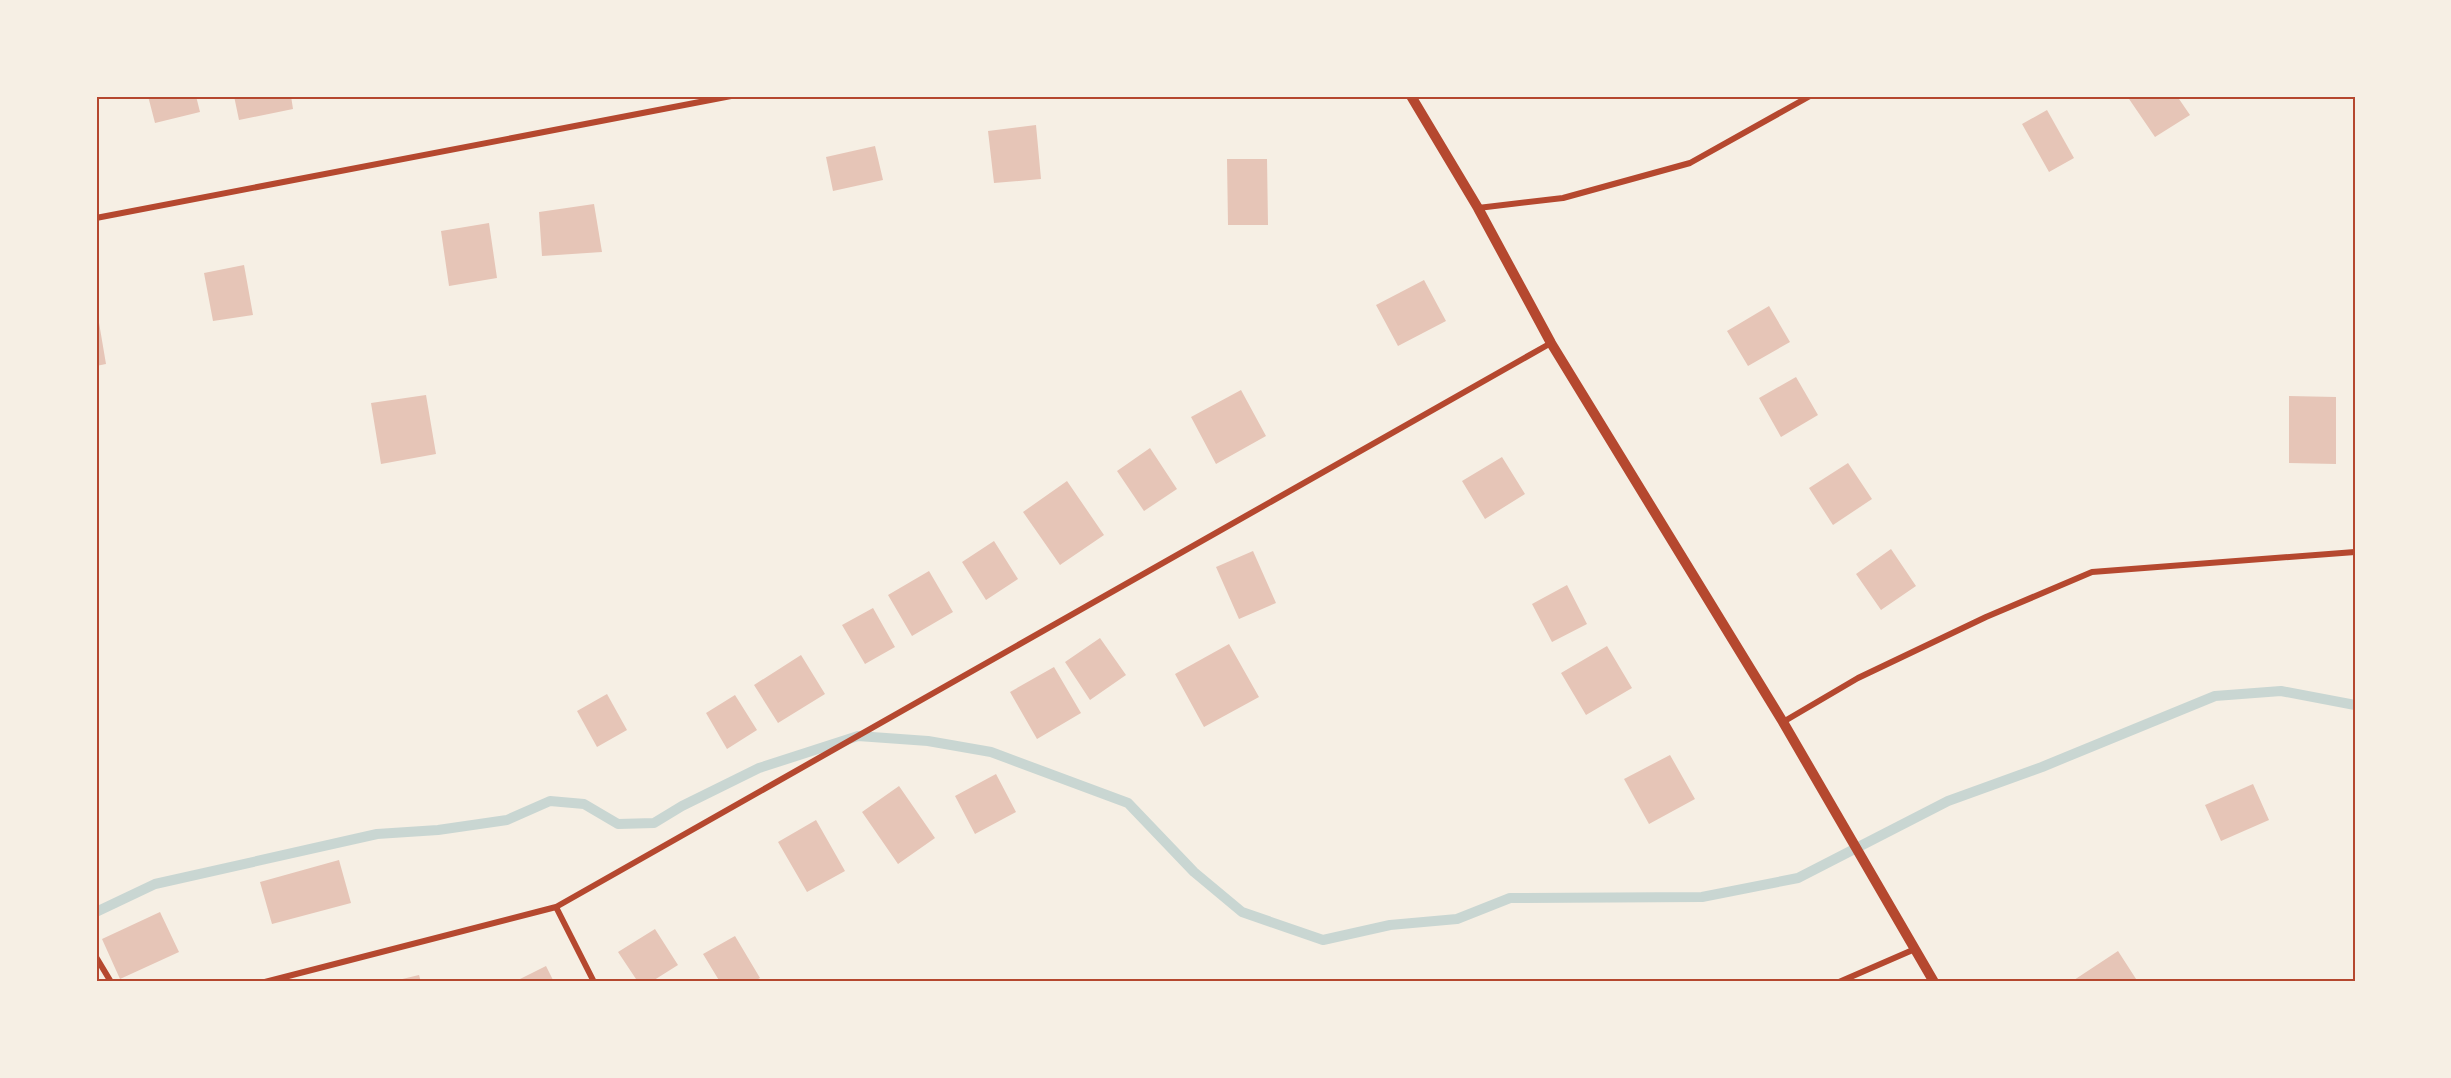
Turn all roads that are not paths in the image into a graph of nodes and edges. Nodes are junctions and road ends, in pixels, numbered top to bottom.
1 (731, 96) edge
2 (1411, 96) edge
3 (1810, 96) edge
4 (1478, 208) junction
5 (96, 218) edge
6 (1551, 343) junction
7 (2355, 552) edge
8 (1782, 722) junction
9 (556, 907) junction
10 (1915, 949) junction
11 (96, 957) edge
12 (111, 982) edge
13 (265, 982) edge
14 (594, 982) edge
15 (1839, 982) edge
16 (1934, 982) edge

1 - 5 street
2 - 4 street
3 - 4 street
4 - 6 street
6 - 8 street
6 - 9 street
7 - 8 street
8 - 10 street
9 - 13 street
9 - 14 street
10 - 15 street
10 - 16 street
11 - 12 street

